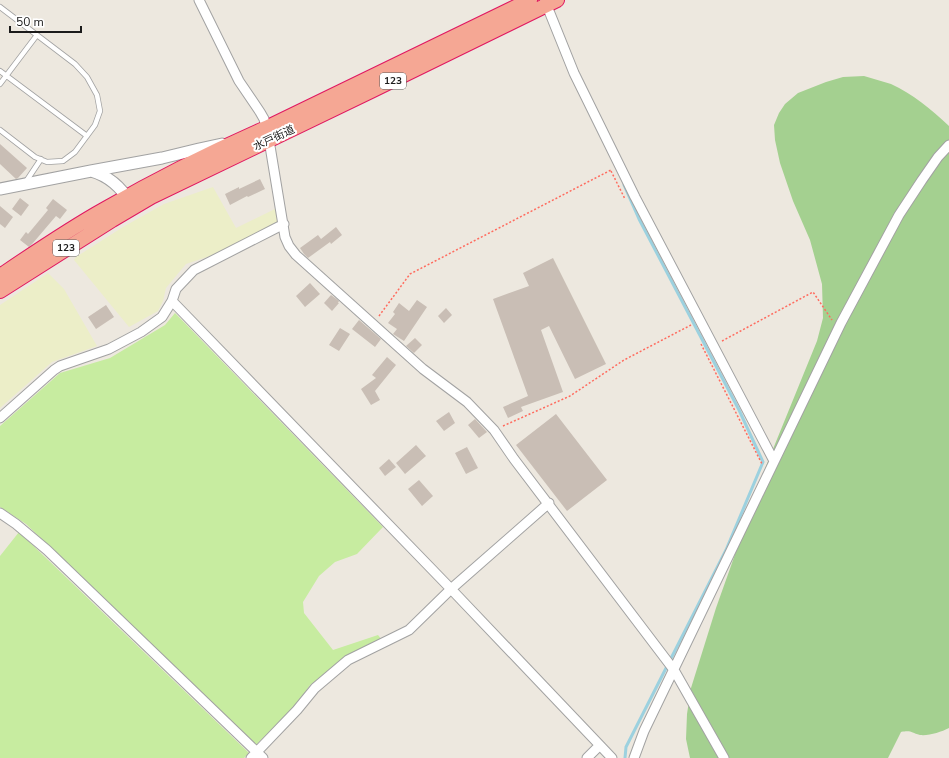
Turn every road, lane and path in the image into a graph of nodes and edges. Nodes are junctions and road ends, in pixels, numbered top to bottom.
1 (199, 0) edge
2 (530, 0) edge
3 (549, 2) edge
4 (0, 7) edge
5 (37, 35) junction
6 (0, 71) edge
7 (6, 76) junction
8 (0, 84) edge
9 (0, 130) edge
10 (268, 134) junction
11 (87, 136) junction
12 (233, 143) junction
13 (949, 145) edge
14 (41, 159) junction
15 (619, 166) junction
16 (610, 170) junction
17 (91, 171) junction
18 (24, 184) junction
19 (0, 189) edge
20 (625, 200) dead end
21 (130, 202) junction
22 (284, 224) junction
23 (0, 276) edge
24 (0, 291) edge
25 (172, 301) junction
26 (372, 324) junction
27 (691, 325) dead end
28 (838, 329) junction
29 (700, 342) dead end
30 (713, 345) junction
31 (0, 418) edge
32 (494, 430) junction
33 (774, 461) junction
34 (769, 473) junction
35 (548, 504) junction
36 (0, 513) edge
37 (451, 589) junction
38 (674, 670) junction
39 (599, 746) junction
40 (257, 756) edge
41 (587, 758) edge
42 (612, 758) edge
43 (634, 758) edge
44 (724, 758) edge

1 - 10 street
2 - 10 highway, 水戸街道 / 123
3 - 10 highway, 水戸街道 / 123
3 - 15 street
4 - 5 lane
5 - 7 lane
5 - 11 lane
6 - 7 lane
7 - 8 lane
7 - 11 lane
9 - 14 lane
10 - 12 highway, 水戸街道 / 123
10 - 21 highway, 水戸街道 / 123
10 - 22 street
11 - 14 lane
12 - 17 street
12 - 21 highway, 水戸街道 / 123
13 - 28 street
14 - 18 lane
15 - 16 path
15 - 30 street
16 - 20 path
16 - 26 path
17 - 18 street
17 - 21 street
18 - 19 street
21 - 23 highway, 水戸街道 / 123
21 - 24 highway, 水戸街道 / 123
22 - 25 street
22 - 26 street
25 - 31 street
25 - 37 street
26 - 32 street
27 - 32 path
28 - 30 path
28 - 33 street
29 - 34 path
30 - 33 street
32 - 35 street
33 - 34 street
34 - 38 street
35 - 37 street
35 - 38 street
36 - 40 street
37 - 39 street
37 - 40 street
38 - 43 street
38 - 44 street
39 - 41 street
39 - 42 street

